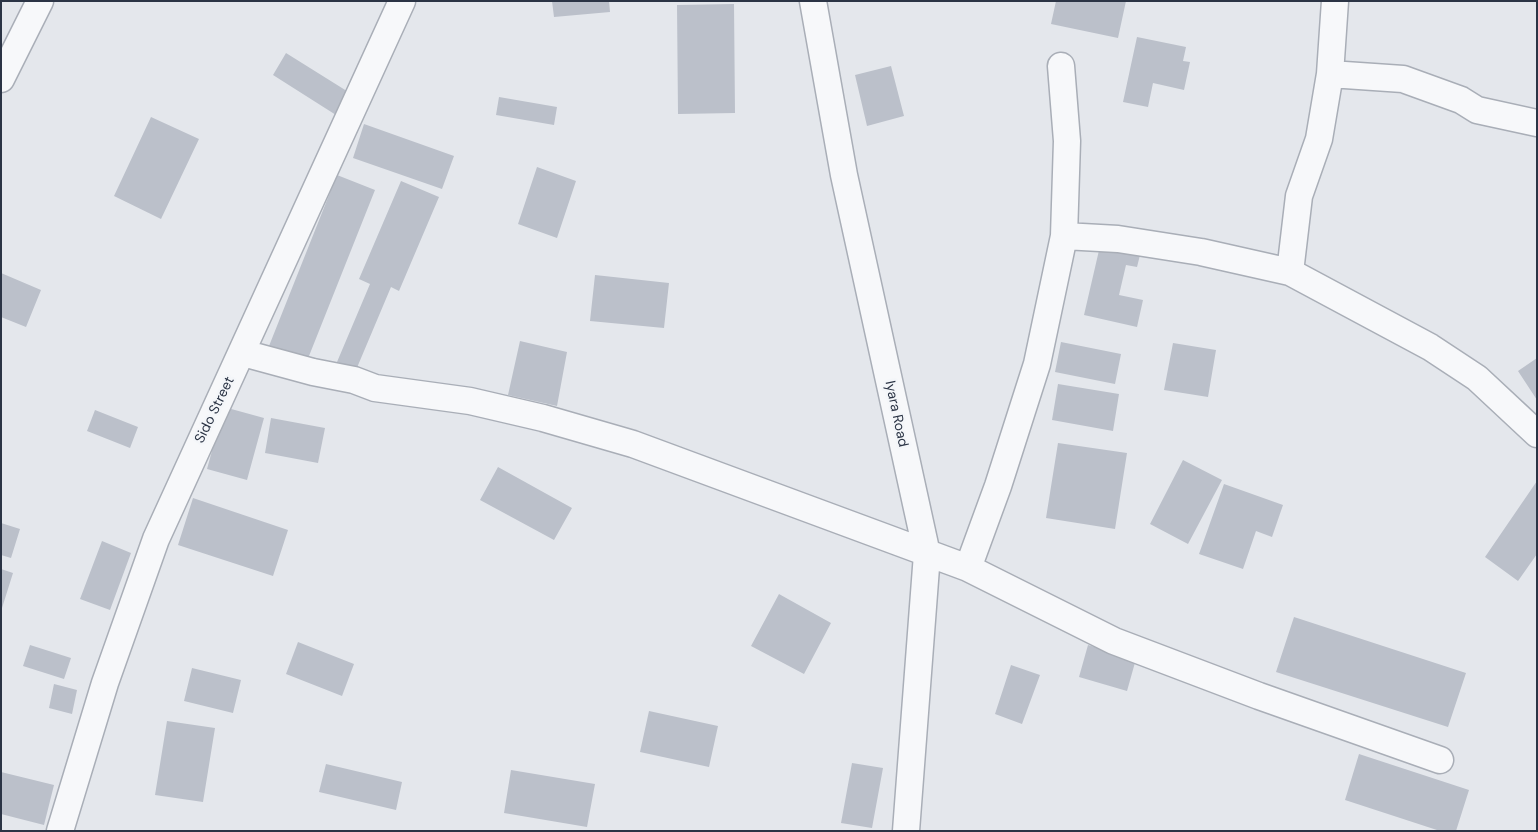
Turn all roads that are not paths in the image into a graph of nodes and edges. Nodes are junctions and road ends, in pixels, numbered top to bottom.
1 (40, 1) edge
2 (402, 1) edge
3 (814, 1) edge
4 (1335, 1) edge
5 (1061, 66) dead end
6 (1330, 74) junction
7 (1, 79) edge
8 (1537, 123) edge
9 (1064, 236) junction
10 (1290, 272) junction
11 (243, 353) junction
12 (1537, 434) edge
13 (927, 554) junction
14 (968, 568) junction
15 (1440, 760) dead end
16 (60, 831) edge
17 (906, 831) edge

1 - 7 street
2 - 11 street, Sido Street
3 - 13 street, Iyara Road
4 - 6 street
5 - 9 street
6 - 8 street
6 - 10 street
9 - 10 street
9 - 14 street
10 - 12 street
11 - 13 street
11 - 16 street, Sido Street
13 - 14 street
13 - 17 street, Iyara Road
14 - 15 street

